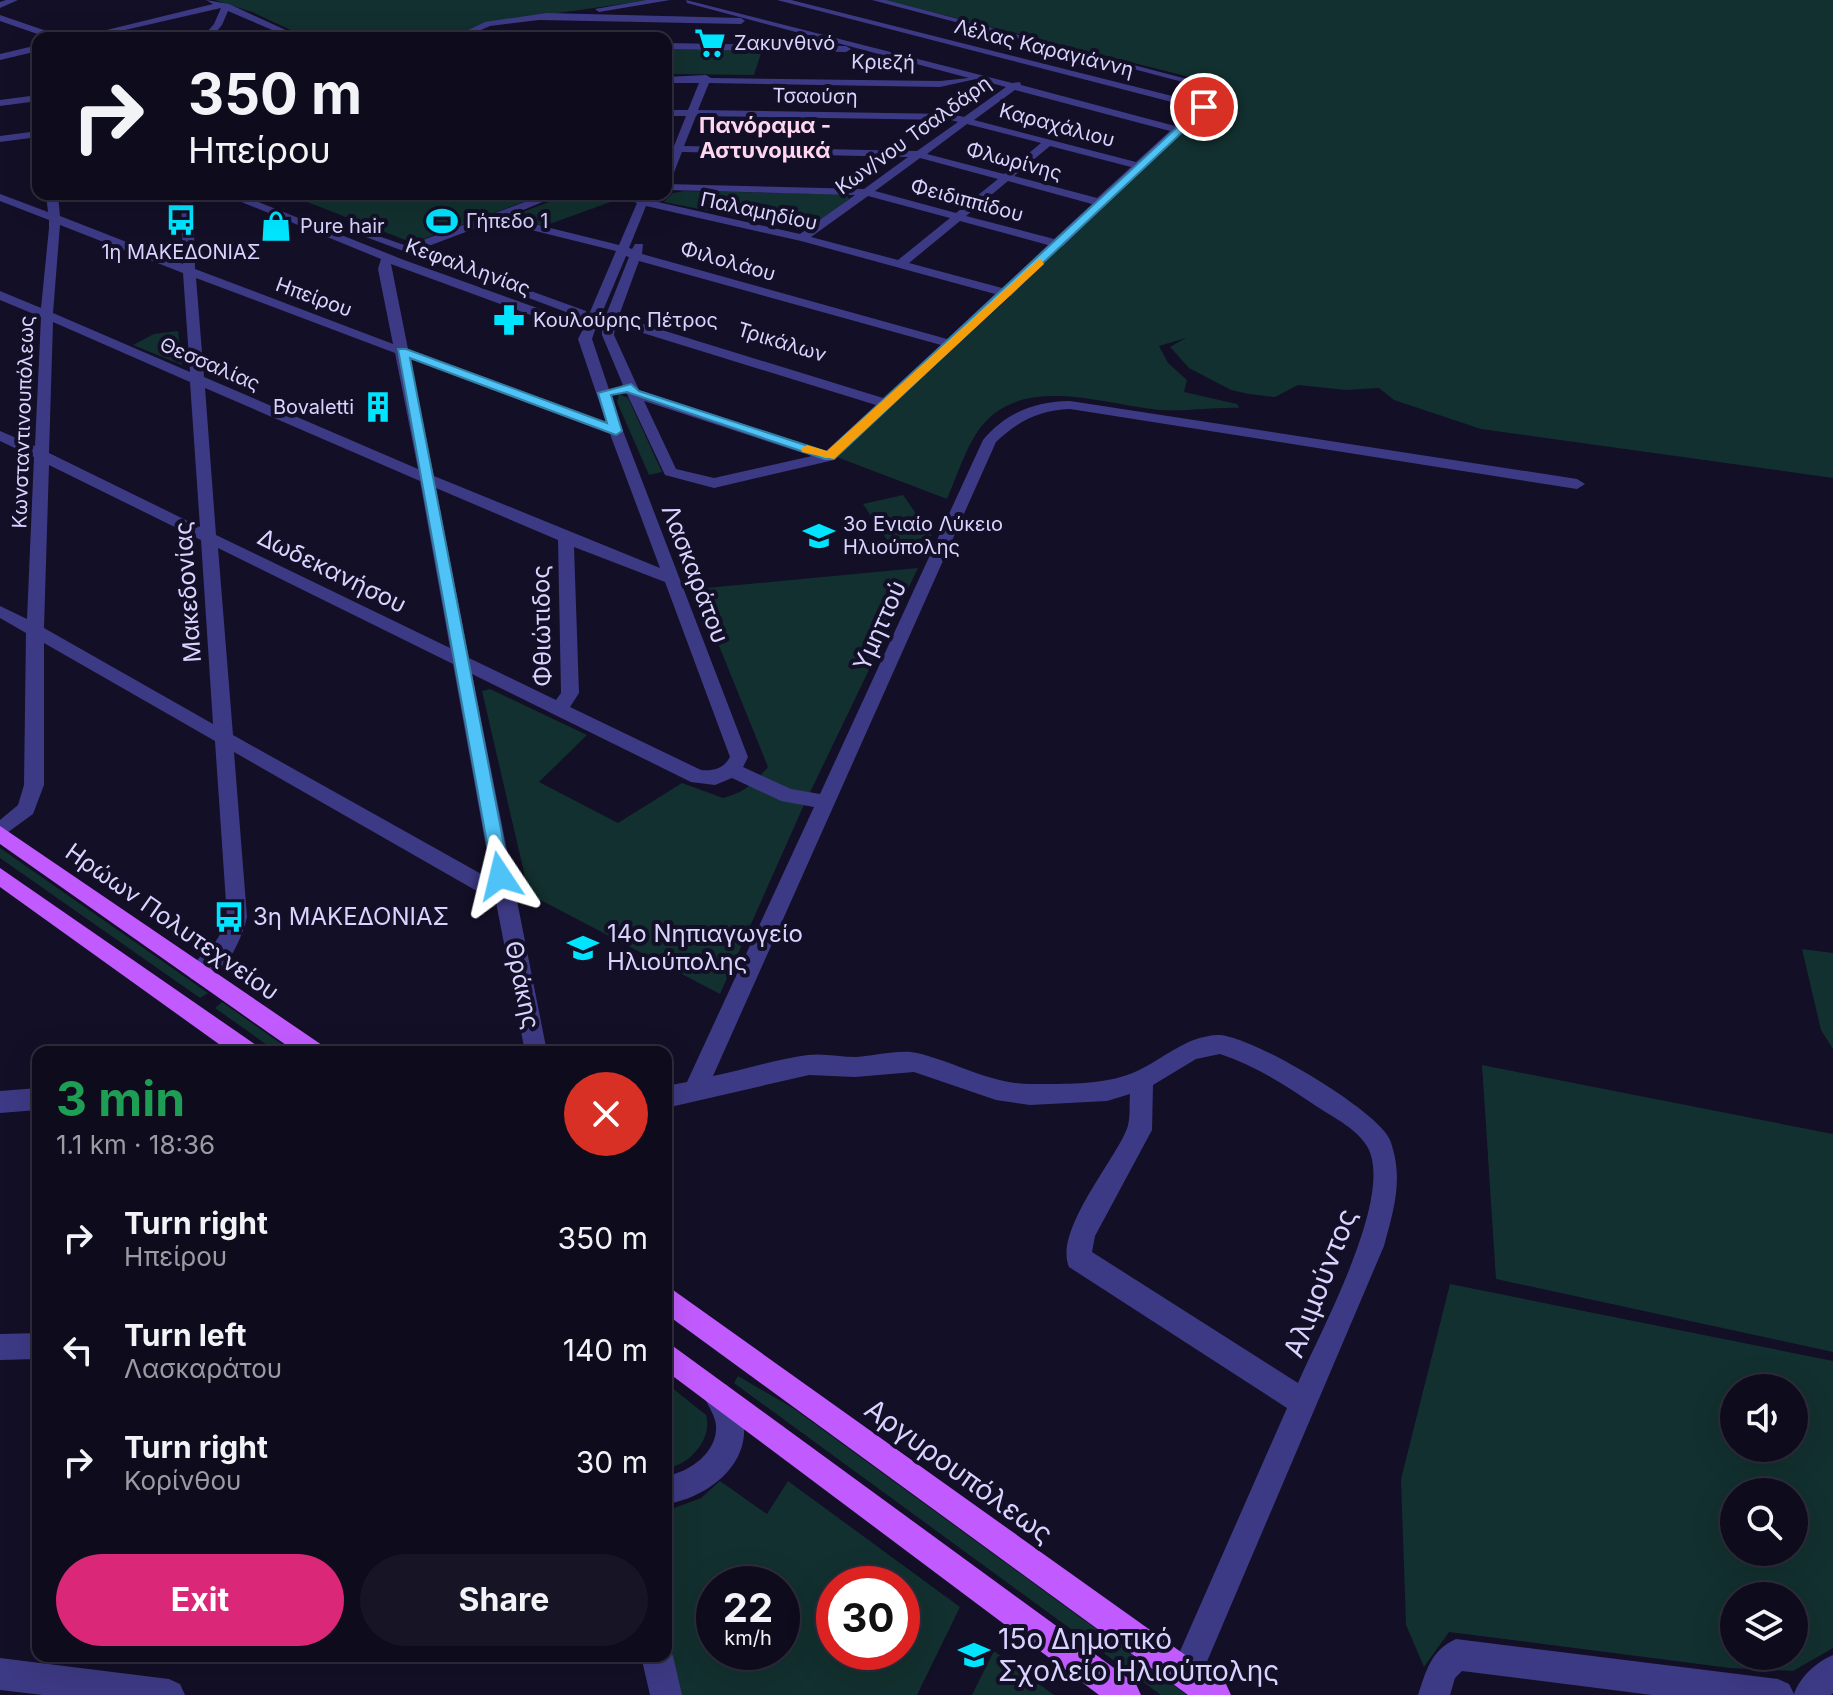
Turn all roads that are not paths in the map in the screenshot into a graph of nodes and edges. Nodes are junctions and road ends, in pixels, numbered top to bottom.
1 (14, 0) edge
2 (210, 0) edge
3 (666, 0) edge
4 (781, 0) edge
5 (876, 0) edge
6 (688, 1) edge
7 (891, 4) junction
8 (0, 5) edge
9 (227, 7) junction
10 (537, 17) junction
11 (0, 18) edge
12 (753, 18) junction
13 (854, 18) junction
14 (842, 24) dead end
15 (829, 29) dead end
16 (41, 32) edge
17 (107, 32) edge
18 (212, 32) edge
19 (224, 32) edge
20 (285, 32) edge
21 (470, 32) edge
22 (813, 35) junction
23 (672, 47) edge
24 (858, 47) junction
25 (32, 49) edge
26 (0, 57) edge
27 (768, 64) junction
28 (1049, 68) junction
29 (672, 79) edge
30 (699, 79) junction
31 (957, 79) junction
32 (1012, 88) junction
33 (32, 99) edge
34 (0, 103) edge
35 (1204, 107) junction
36 (672, 113) edge
37 (679, 113) junction
38 (693, 113) junction
39 (964, 119) junction
40 (672, 131) edge
41 (1177, 131) junction
42 (32, 135) edge
43 (0, 139) edge
44 (1050, 141) junction
45 (672, 147) edge
46 (679, 149) junction
47 (916, 154) junction
48 (672, 166) edge
49 (1140, 166) junction
50 (1005, 178) junction
51 (672, 187) edge
52 (865, 192) junction
53 (0, 197) edge
54 (53, 200) edge
55 (187, 200) edge
56 (243, 200) edge
57 (272, 200) edge
58 (540, 200) edge
59 (654, 200) edge
60 (1102, 203) junction
61 (494, 217) junction
62 (959, 217) junction
63 (55, 219) junction
64 (805, 235) junction
65 (1059, 244) junction
66 (622, 249) junction
67 (407, 250) junction
68 (635, 256) junction
69 (387, 258) junction
70 (904, 262) junction
71 (189, 271) junction
72 (1010, 290) junction
73 (0, 295) edge
74 (47, 315) junction
75 (611, 319) junction
76 (591, 320) junction
77 (952, 344) junction
78 (402, 352) junction
79 (197, 381) junction
80 (632, 390) junction
81 (604, 393) junction
82 (890, 400) junction
83 (616, 431) junction
84 (0, 435) edge
85 (43, 456) junction
86 (827, 458) junction
87 (426, 477) junction
88 (1577, 484) dead end
89 (566, 538) junction
90 (210, 540) junction
91 (672, 579) junction
92 (0, 611) edge
93 (35, 631) junction
94 (460, 663) junction
95 (559, 710) junction
96 (221, 735) junction
97 (732, 770) junction
98 (828, 802) junction
99 (0, 833) edge
100 (0, 876) edge
101 (504, 897) junction
102 (199, 973) junction
103 (240, 1046) edge
104 (305, 1046) edge
105 (535, 1046) edge
106 (1142, 1080) junction
107 (695, 1091) junction
108 (672, 1096) edge
109 (32, 1099) edge
110 (0, 1102) edge
111 (672, 1302) edge
112 (32, 1346) edge
113 (0, 1347) edge
114 (672, 1359) edge
115 (715, 1391) junction
116 (1305, 1403) junction
117 (672, 1488) edge
118 (658, 1662) edge
119 (1833, 1671) edge
120 (0, 1674) edge
121 (1186, 1674) junction
122 (169, 1695) edge
123 (666, 1695) edge
124 (1125, 1695) edge
125 (1215, 1695) edge
126 (1434, 1695) edge
127 (1778, 1695) edge
128 (1809, 1695) edge

1 - 8 street
2 - 9 street
3 - 10 street
4 - 13 street, Λέλας Καραγιάννη
5 - 7 street
6 - 12 street
7 - 13 street
7 - 35 street
9 - 17 street
9 - 18 street
9 - 19 street
9 - 20 street
10 - 12 street
10 - 21 street
11 - 16 street
12 - 22 street
13 - 14 street
13 - 28 street, Λέλας Καραγιάννη
15 - 22 street
22 - 24 street
22 - 27 street
23 - 27 street
24 - 27 street
24 - 31 street
25 - 26 street
27 - 30 street, Κριεζή
27 - 31 street, Κριεζή
28 - 32 street, Κων/νου Τσαλδάρη
28 - 35 street, Λέλας Καραγιάννη
29 - 30 street, Κριεζή
30 - 37 street
30 - 38 street
31 - 32 street, Κριεζή
32 - 39 street, Κων/νου Τσαλδάρη
32 - 41 street
33 - 34 street
35 - 41 street
36 - 37 street, Τσαούση
37 - 38 street, Τσαούση
37 - 40 street
38 - 39 street, Τσαούση
38 - 46 street
39 - 44 street, Καραχάλιου
39 - 47 street, Κων/νου Τσαλδάρη
41 - 49 street
42 - 43 street
44 - 49 street, Καραχάλιου
44 - 50 street
45 - 46 street, Φλωρίνης
46 - 47 street, Φλωρίνης
46 - 48 street
47 - 50 street, Φλωρίνης
47 - 52 street, Κων/νου Τσαλδάρη
49 - 60 street
50 - 60 street, Φλωρίνης
50 - 62 street
51 - 52 street, Φειδιππίδου
52 - 62 street, Φειδιππίδου
52 - 64 street, Κων/νου Τσαλδάρη
53 - 63 street, Ηπείρου
54 - 63 street, Κωνσταντινουπόλεως
55 - 71 street, Μακεδονίας
56 - 69 street, Κεφαλληνίας
57 - 67 street, Κεφαλληνίας
58 - 61 street
59 - 64 street, Παλαμηδίου
59 - 66 street
59 - 68 street
60 - 65 street
61 - 66 street, Φιλολάου
61 - 67 street
62 - 65 street, Φειδιππίδου
62 - 70 street
63 - 71 street, Ηπείρου
63 - 74 street, Κωνσταντινουπόλεως
64 - 70 street, Παλαμηδίου
65 - 72 street
66 - 68 street, Φιλολάου
66 - 76 street
67 - 76 street, Κεφαλληνίας
68 - 75 street
68 - 77 street, Φιλολάου
69 - 76 street, Κεφαλληνίας
69 - 78 street, Θράκης
70 - 72 street, Παλαμηδίου
71 - 78 street, Ηπείρου
71 - 79 street, Μακεδονίας
72 - 77 street
73 - 74 street, Θεσσαλίας
74 - 79 street, Θεσσαλίας
74 - 85 street, Κωνσταντινουπόλεως
75 - 76 street, Κεφαλληνίας
75 - 80 street, Λασκαράτου
75 - 82 street, Τρικάλων
76 - 81 street, Λασκαράτου
77 - 82 street
78 - 83 street, Ηπείρου
78 - 87 street, Θράκης
79 - 87 street, Θεσσαλίας
79 - 90 street, Μακεδονίας
80 - 81 street
80 - 86 street
80 - 86 street, Λασκαράτου
81 - 83 street, Λασκαράτου
82 - 86 street
83 - 91 street, Λασκαράτου
84 - 85 street, Δωδεκανήσου
85 - 90 street, Δωδεκανήσου
85 - 93 street, Κωνσταντινουπόλεως
87 - 89 street, Θεσσαλίας
87 - 94 street, Θράκης
88 - 98 street, Υμηττού
89 - 91 street, Θεσσαλίας
89 - 95 street, Φθιώτιδος
90 - 94 street, Δωδεκανήσου
90 - 96 street, Μακεδονίας
91 - 97 street, Λασκαράτου
92 - 93 street
93 - 96 street
93 - 99 street, Κωνσταντινουπόλεως
94 - 95 street, Δωδεκανήσου
94 - 101 street, Θράκης
95 - 97 street, Δωδεκανήσου
96 - 101 street
96 - 102 street, Μακεδονίας
97 - 98 street
98 - 107 street, Υμηττού
99 - 102 main road, Ηρώων Πολυτεχνείου
100 - 103 main road
101 - 105 street, Θράκης
102 - 104 main road, Ηρώων Πολυτεχνείου
106 - 107 street, Αλιμούντος
106 - 116 street
106 - 116 street, Αλιμούντος
107 - 108 street
109 - 110 street
111 - 121 main road, Αργυρουπόλεως
112 - 113 street
114 - 115 main road
115 - 117 street
115 - 124 main road
116 - 121 street, Αλιμούντος
118 - 123 street
119 - 128 street
120 - 122 street
121 - 125 main road, Αργυρουπόλεως
126 - 127 street

